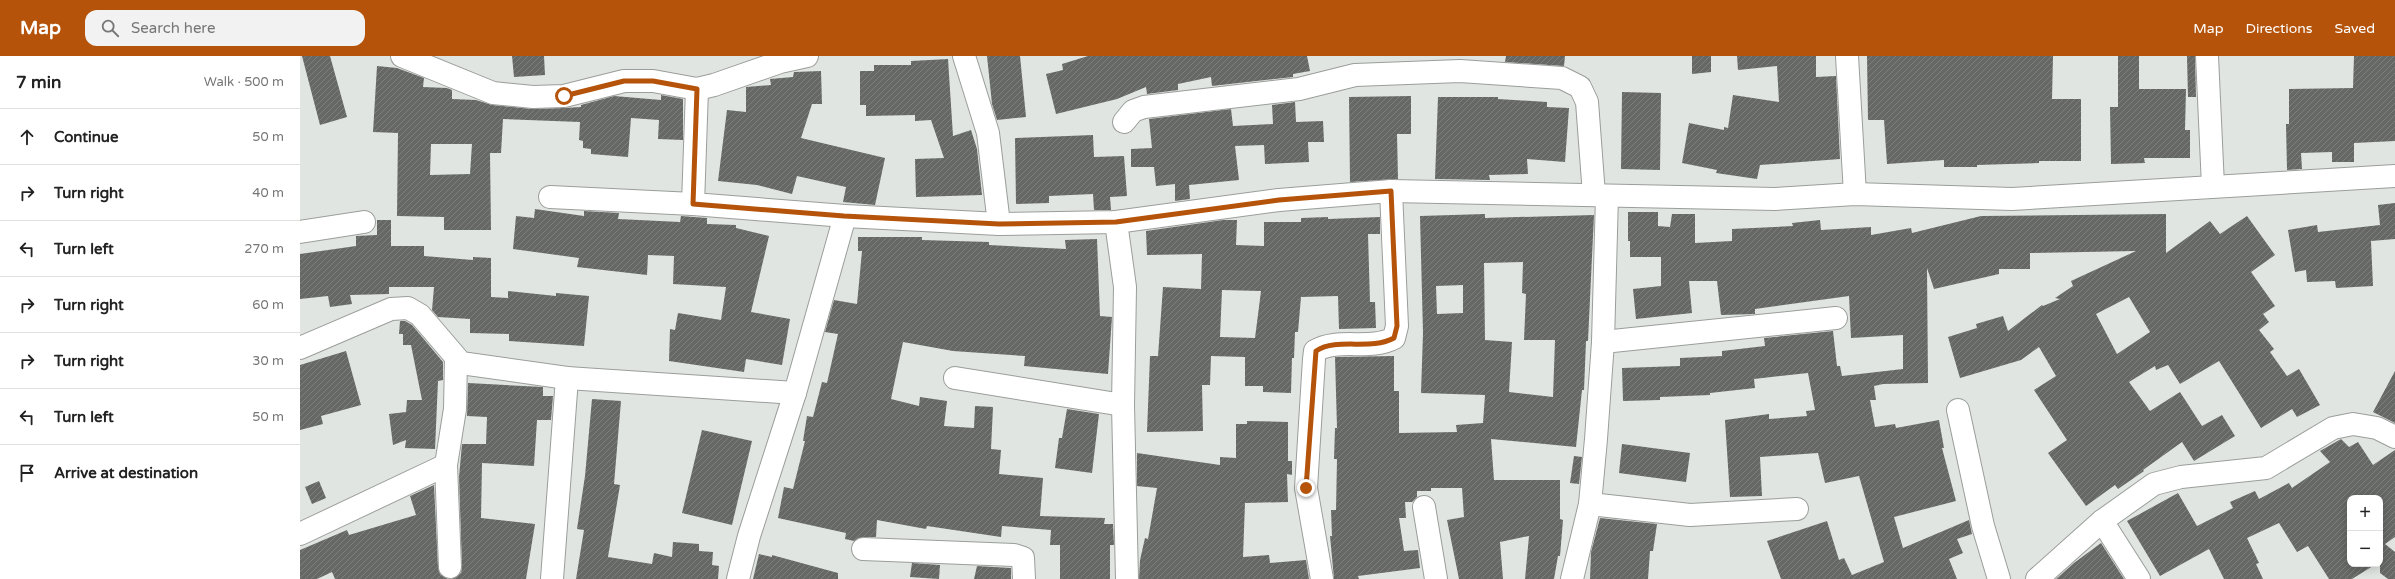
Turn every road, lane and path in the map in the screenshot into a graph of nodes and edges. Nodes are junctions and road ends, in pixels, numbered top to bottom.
1 (402, 56) edge
2 (807, 56) edge
3 (964, 56) edge
4 (1847, 56) edge
5 (2207, 56) edge
6 (1461, 63) edge
7 (697, 89) junction
8 (1124, 122) dead end
9 (2395, 176) edge
10 (2213, 186) junction
11 (1391, 191) junction
12 (1855, 194) junction
13 (1600, 196) junction
14 (550, 197) dead end
15 (693, 204) junction
16 (844, 216) junction
17 (364, 222) dead end
18 (1116, 222) junction
19 (999, 224) junction
20 (300, 232) edge
21 (1836, 318) dead end
22 (1603, 342) junction
23 (300, 348) edge
24 (456, 358) junction
25 (567, 378) junction
26 (955, 378) dead end
27 (795, 393) junction
28 (1122, 405) junction
29 (1958, 410) dead end
30 (2395, 437) edge
31 (446, 465) junction
32 (1590, 504) junction
33 (1424, 507) dead end
34 (1797, 509) dead end
35 (2102, 521) junction
36 (300, 534) edge
37 (863, 549) dead end
38 (450, 567) dead end
39 (552, 579) edge
40 (738, 579) edge
41 (1024, 579) edge
42 (1127, 579) edge
43 (1322, 579) edge
44 (1436, 579) edge
45 (1572, 579) edge
46 (1999, 579) edge
47 (2036, 579) edge
48 (2139, 579) edge

1 - 7 street
2 - 7 street
3 - 19 street
4 - 12 street
5 - 10 street
6 - 8 street
6 - 13 street
7 - 15 street
9 - 10 street
10 - 12 street
11 - 13 street
11 - 18 street
11 - 43 street
12 - 13 street
13 - 22 street
14 - 15 street
15 - 16 street
16 - 19 street
16 - 27 street
17 - 20 street
18 - 19 street
18 - 28 street
21 - 22 street
22 - 32 street
23 - 24 street
24 - 25 street
24 - 31 street
25 - 27 street
25 - 39 street
26 - 28 street
27 - 40 street
28 - 42 street
29 - 46 street
30 - 35 street
31 - 36 street
31 - 38 street
32 - 34 street
32 - 45 street
33 - 44 street
35 - 47 street
35 - 48 street
37 - 41 street

